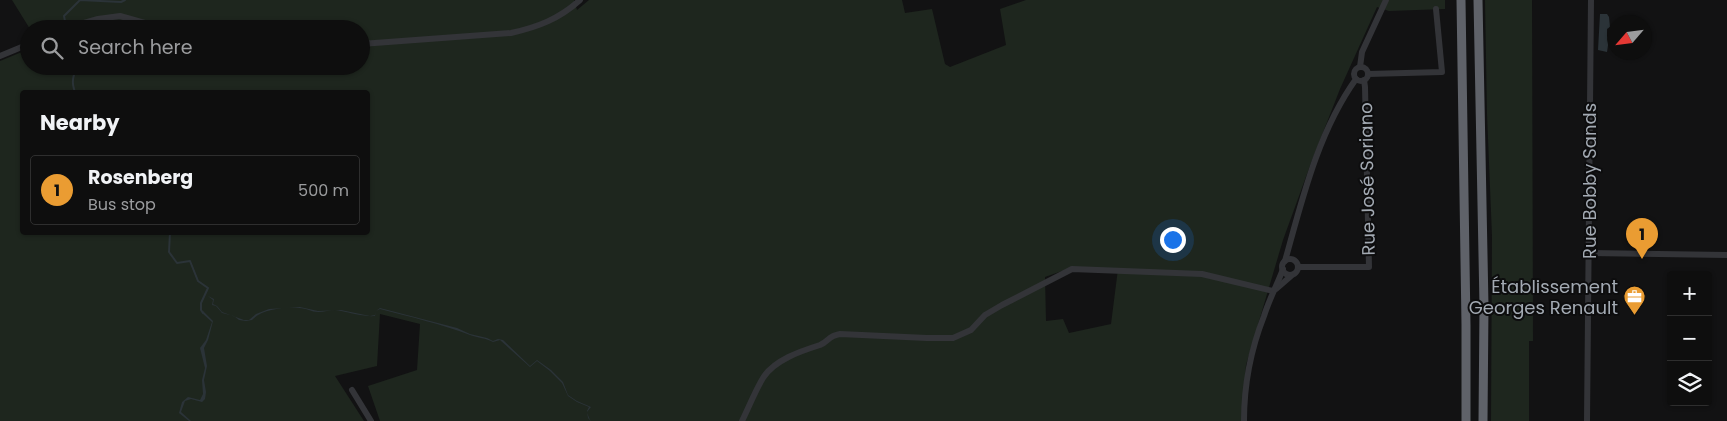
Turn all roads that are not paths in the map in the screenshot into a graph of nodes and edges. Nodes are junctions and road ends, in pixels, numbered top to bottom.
1 (580, 0) edge
2 (1386, 0) edge
3 (1461, 0) edge
4 (1478, 0) edge
5 (1591, 0) edge
6 (1436, 9) dead end
7 (97, 20) edge
8 (134, 20) edge
9 (370, 43) edge
10 (20, 48) edge
11 (0, 56) edge
12 (1360, 67) junction
13 (1366, 77) junction
14 (1356, 79) junction
15 (1293, 232) junction
16 (1589, 253) junction
17 (1727, 255) edge
18 (1294, 260) junction
19 (1285, 262) junction
20 (1298, 267) junction
21 (1283, 269) junction
22 (1291, 276) junction
23 (1273, 291) junction
24 (352, 390) dead end
25 (371, 421) edge
26 (742, 421) edge
27 (1244, 421) edge
28 (1466, 421) edge
29 (1483, 421) edge
30 (1587, 421) edge

1 - 9 street
2 - 12 street
3 - 28 highway
4 - 29 highway
5 - 16 street, Rue Bobby Sands
6 - 13 street
7 - 8 street
10 - 11 street
12 - 13 street
12 - 14 street
13 - 14 street
13 - 20 street, Rue José Soriano
14 - 15 street
15 - 18 street
15 - 19 street
16 - 17 street
16 - 30 street, Rue Bobby Sands
18 - 19 street
18 - 20 street
19 - 21 street
20 - 22 street
21 - 22 street
21 - 23 street
22 - 23 street
23 - 26 street
23 - 27 street
24 - 25 street

